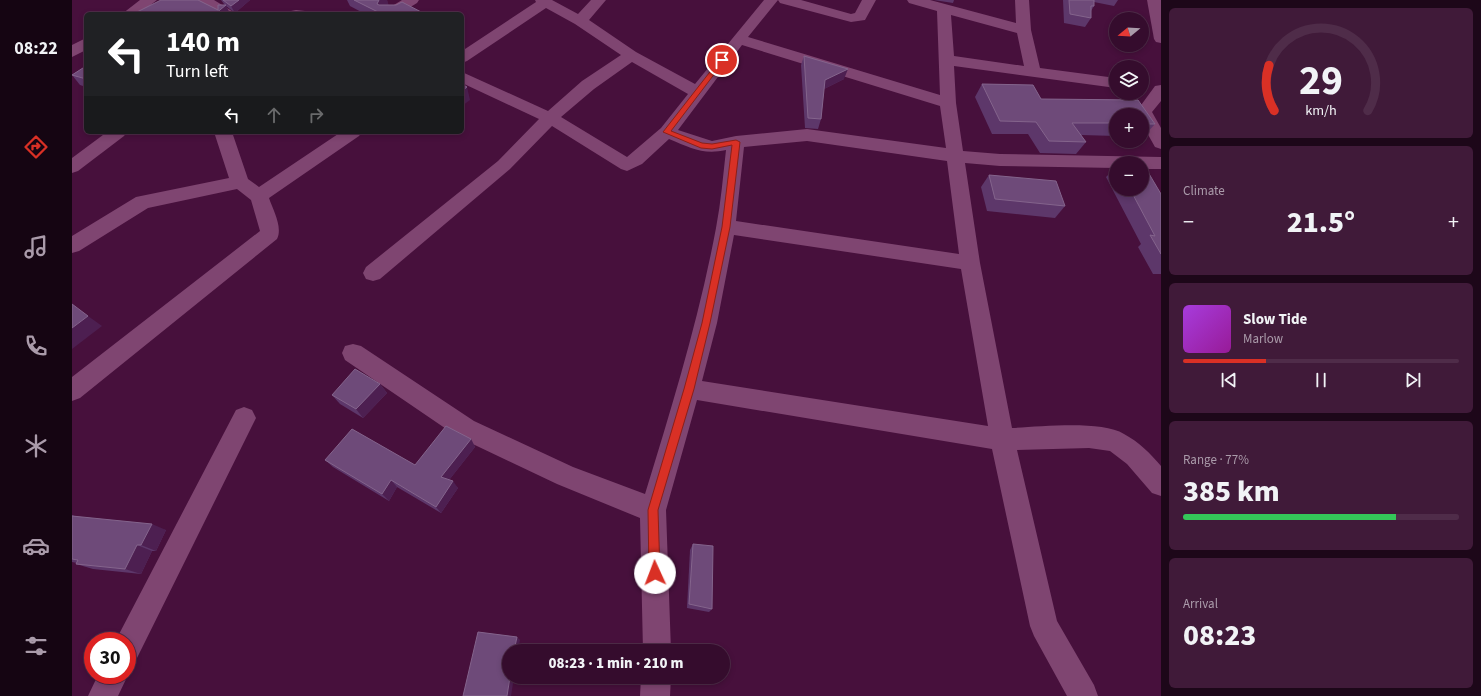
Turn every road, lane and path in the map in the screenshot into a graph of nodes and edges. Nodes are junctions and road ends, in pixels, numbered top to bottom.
1 (150, 0) edge
2 (204, 0) edge
3 (412, 0) edge
4 (599, 0) edge
5 (771, 0) edge
6 (785, 0) edge
7 (870, 0) edge
8 (914, 0) edge
9 (1022, 0) edge
10 (1154, 0) edge
11 (544, 1) edge
12 (944, 8) junction
13 (132, 12) edge
14 (224, 12) edge
15 (392, 12) edge
16 (580, 21) junction
17 (1024, 30) junction
18 (738, 39) junction
19 (1161, 39) edge
20 (84, 44) edge
21 (72, 52) edge
22 (631, 55) junction
23 (464, 57) edge
24 (946, 60) junction
25 (1033, 71) junction
26 (464, 78) edge
27 (1109, 83) edge
28 (1149, 88) edge
29 (1161, 90) edge
30 (697, 92) junction
31 (948, 103) junction
32 (1147, 108) edge
33 (1149, 113) edge
34 (1161, 114) edge
35 (550, 118) junction
36 (1149, 121) edge
37 (666, 132) junction
38 (115, 134) edge
39 (224, 134) edge
40 (350, 134) edge
41 (736, 142) junction
42 (1161, 143) edge
43 (956, 156) junction
44 (1161, 163) edge
45 (72, 167) edge
46 (240, 182) junction
47 (259, 196) junction
48 (726, 227) junction
49 (72, 246) edge
50 (970, 263) junction
51 (373, 273) dead end
52 (353, 353) dead end
53 (689, 389) junction
54 (72, 391) edge
55 (244, 418) dead end
56 (1002, 439) junction
57 (1161, 484) edge
58 (653, 510) junction
59 (135, 632) edge
60 (657, 644) edge
61 (109, 684) edge
62 (656, 684) edge
63 (103, 696) edge
64 (656, 696) edge
65 (1083, 696) edge

1 - 13 street
2 - 14 street
3 - 15 street
4 - 16 street
5 - 18 street
6 - 7 street
8 - 12 street
9 - 17 street
10 - 19 street
11 - 16 street
11 - 23 street
12 - 17 street
12 - 24 street
16 - 22 street
17 - 25 street
18 - 30 street
18 - 31 street
20 - 21 street
22 - 30 street
22 - 35 street
24 - 25 street
24 - 31 street
25 - 27 street
26 - 35 street
28 - 29 street
29 - 32 street
30 - 37 street
31 - 43 street
33 - 34 street
35 - 37 street
35 - 51 street
36 - 42 street
37 - 41 street
38 - 45 street
39 - 46 street
40 - 47 street
41 - 43 street
41 - 48 street
43 - 44 street
43 - 50 street
46 - 47 street
46 - 49 street
47 - 54 street
48 - 50 street
48 - 53 street
50 - 56 street
52 - 58 street
53 - 56 street
53 - 58 street
55 - 59 street
56 - 57 street
56 - 65 street
58 - 60 street
61 - 63 street
62 - 64 street

